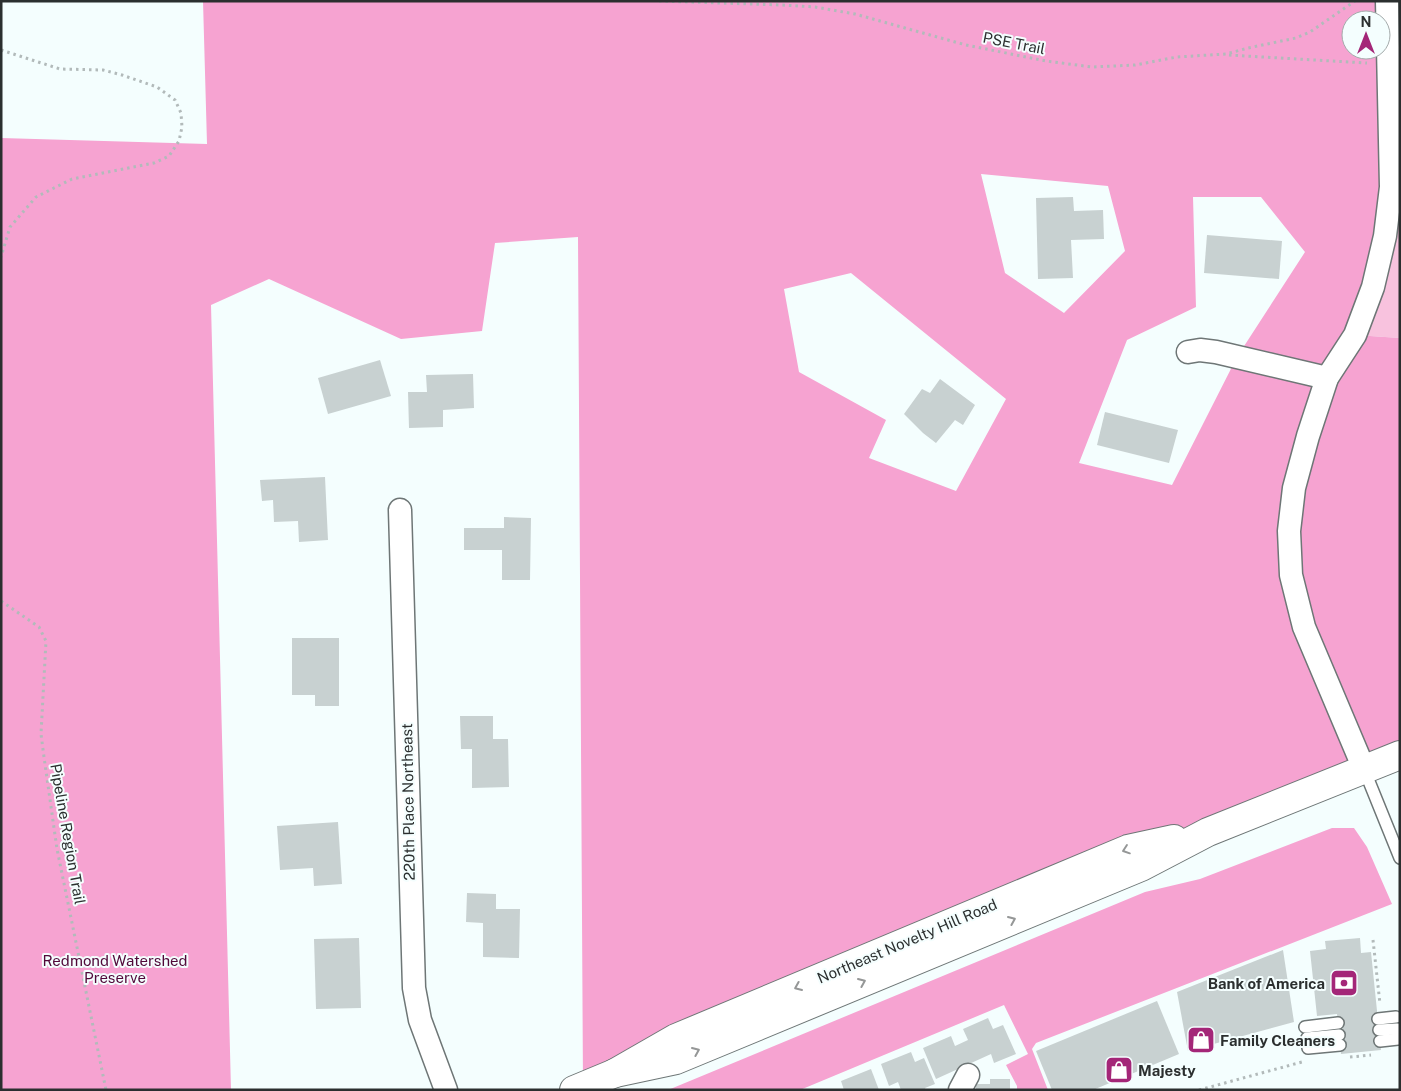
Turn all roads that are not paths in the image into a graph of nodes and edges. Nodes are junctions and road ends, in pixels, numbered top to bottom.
1 (1387, 1) edge
2 (1188, 352) dead end
3 (1328, 378) junction
4 (400, 510) dead end
5 (1400, 755) edge
6 (1364, 769) junction
7 (1400, 858) edge
8 (1397, 1028) joint
9 (1339, 1034) joint
10 (446, 1090) edge
11 (574, 1090) edge

1 - 3 street
2 - 3 street
3 - 6 street
4 - 10 street, 220th Place Northeast
5 - 6 main road, Northeast Novelty Hill Road
6 - 7 lane
6 - 11 main road, Northeast Novelty Hill Road
8 - 8 lane
9 - 9 lane

